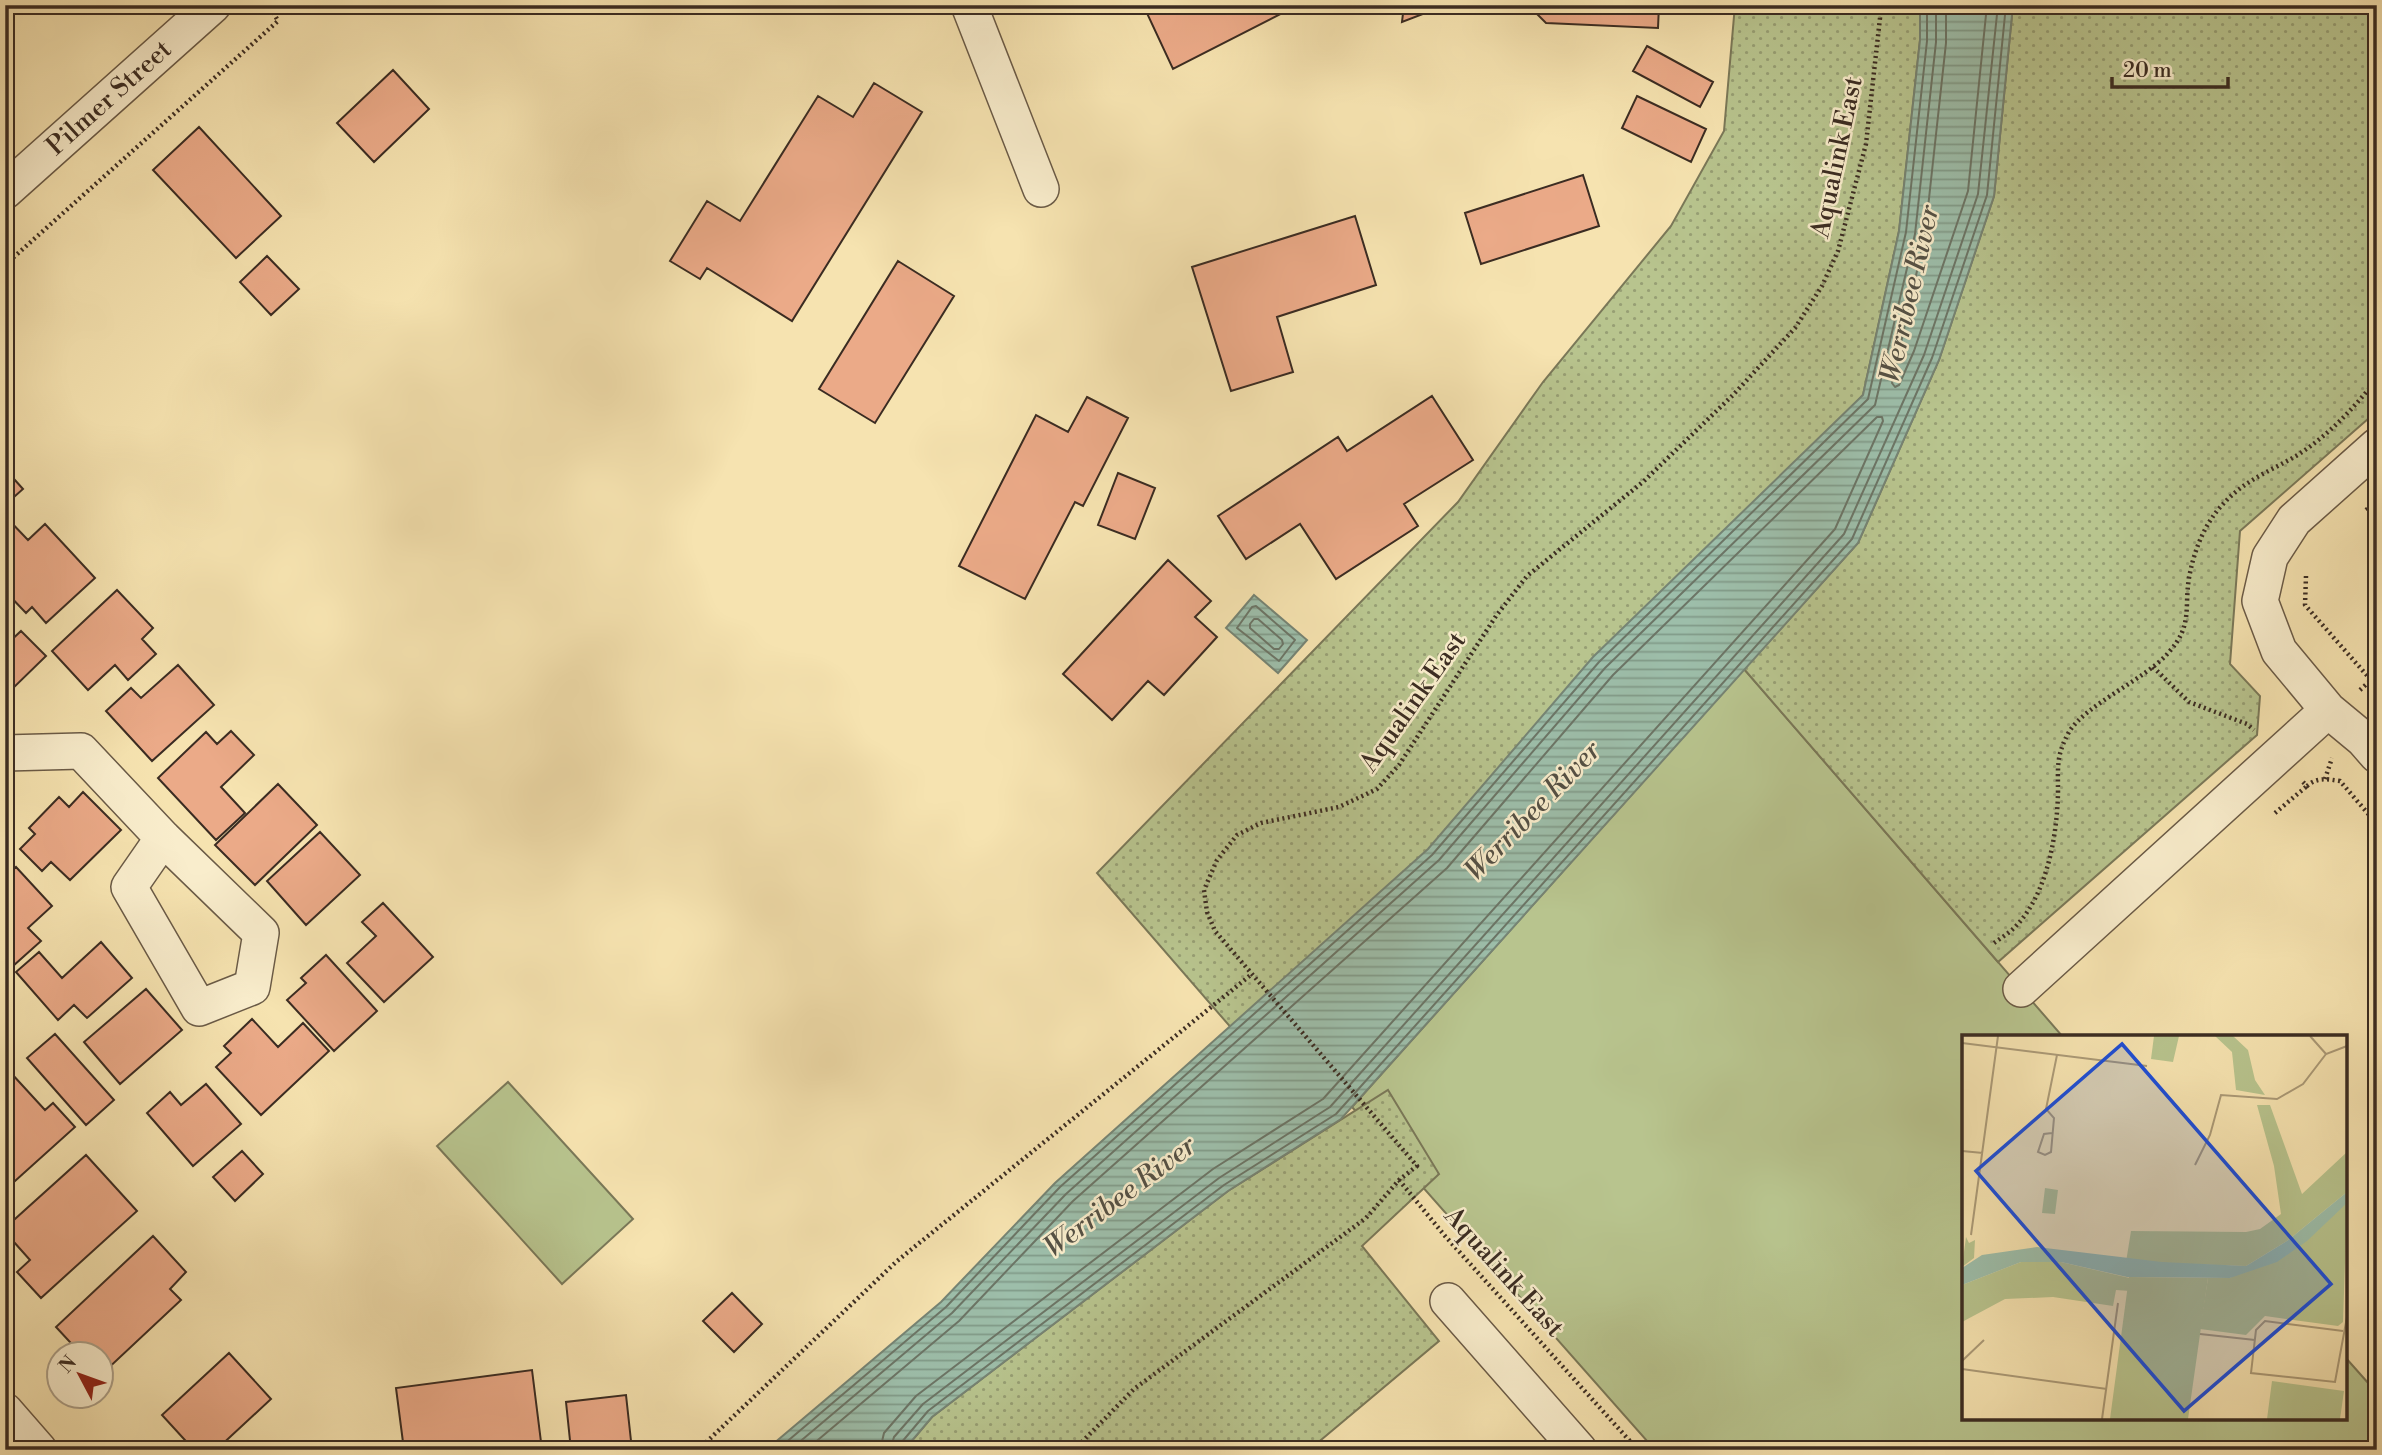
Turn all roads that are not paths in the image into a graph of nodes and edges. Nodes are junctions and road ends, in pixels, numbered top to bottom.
1 (213, 5) edge
2 (969, 5) edge
3 (1041, 189) dead end
4 (5, 191) edge
5 (2377, 446) edge
6 (2328, 710) junction
7 (5, 753) edge
8 (2377, 755) edge
9 (163, 838) junction
10 (2021, 989) dead end
11 (1448, 1301) dead end
12 (5, 1411) edge
13 (38, 1450) edge
14 (1579, 1450) edge

1 - 4 street, Pilmer Street
2 - 3 street
5 - 6 street
6 - 8 street
6 - 10 street
7 - 9 street
9 - 9 street
11 - 14 street
12 - 13 street

